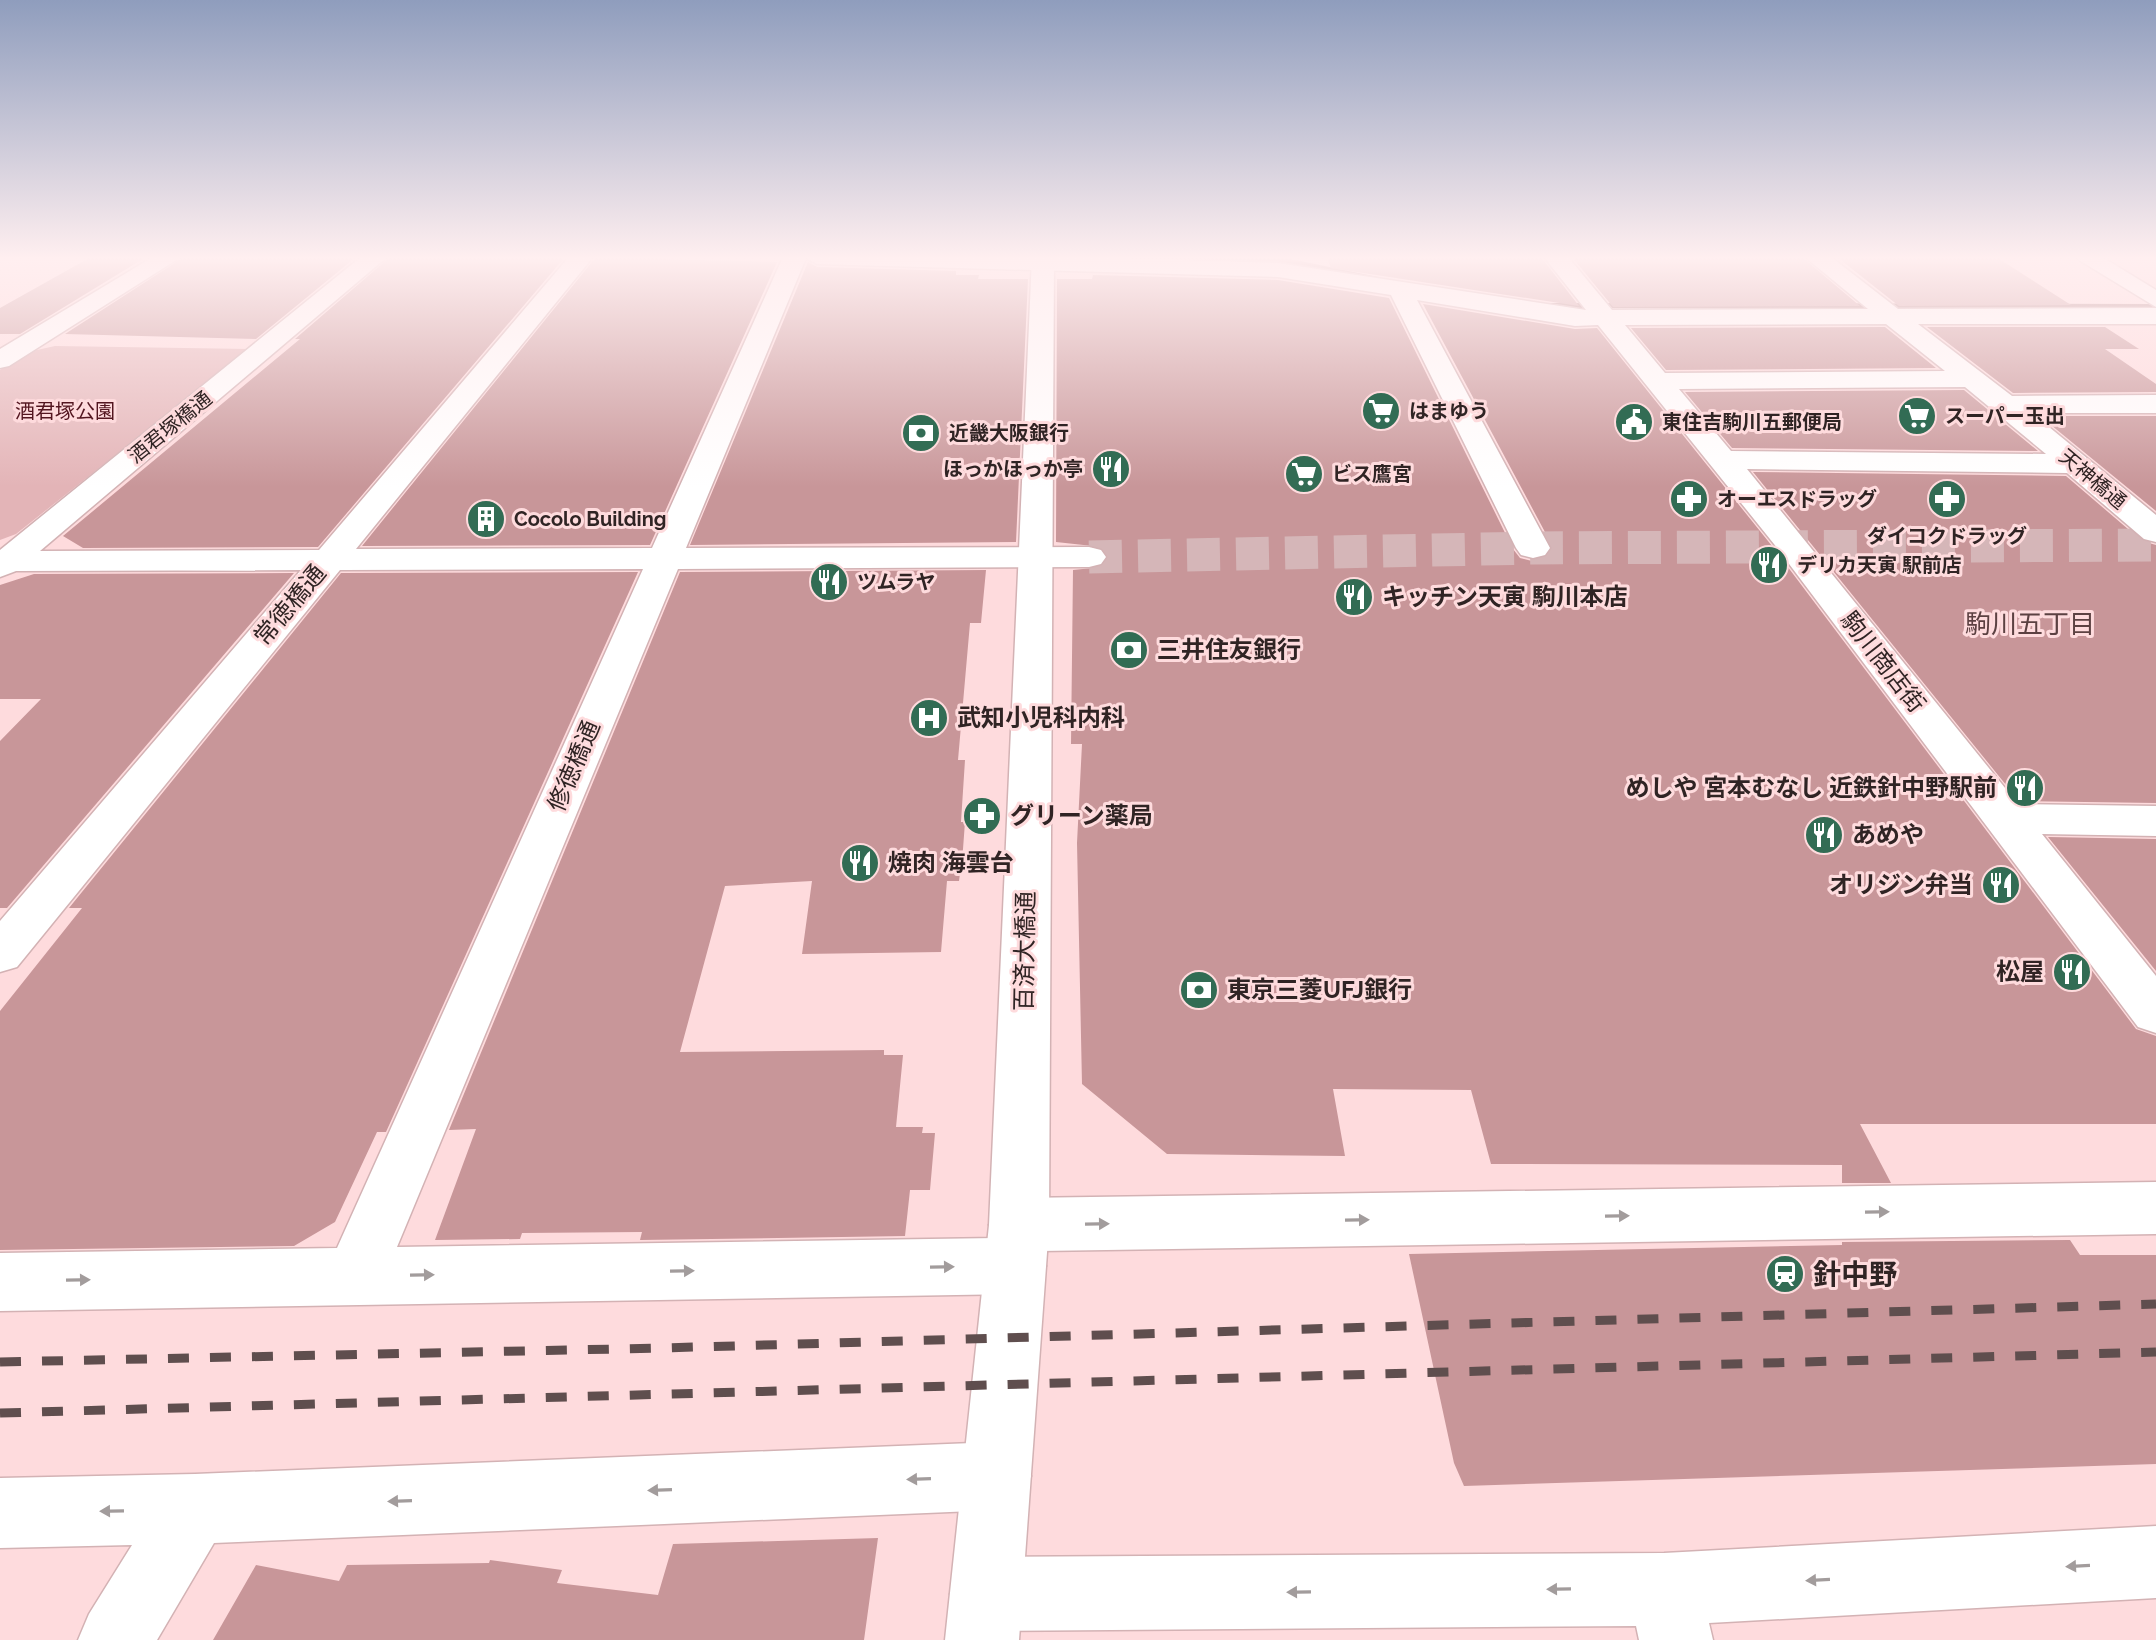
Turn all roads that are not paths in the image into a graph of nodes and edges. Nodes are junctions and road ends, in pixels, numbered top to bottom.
1 (44, 334) edge
2 (282, 334) edge
3 (518, 334) edge
4 (761, 334) edge
5 (1041, 334) edge
6 (1422, 334) edge
7 (1618, 334) edge
8 (1914, 334) edge
9 (0, 360) edge
10 (1972, 379) junction
11 (1658, 381) junction
12 (2156, 404) edge
13 (2005, 405) junction
14 (1723, 460) junction
15 (2074, 464) junction
16 (2151, 528) edge
17 (1533, 548) dead end
18 (1034, 557) junction
19 (1089, 557) tunnel mouth
20 (663, 558) junction
21 (327, 560) junction
22 (2, 563) edge
23 (2004, 819) junction
24 (2156, 821) edge
25 (0, 954) edge
26 (2156, 1013) edge
27 (2156, 1208) edge
28 (1018, 1246) junction
29 (355, 1276) junction
30 (0, 1282) edge
31 (997, 1476) junction
32 (195, 1509) junction
33 (0, 1513) edge
34 (2156, 1562) edge
35 (1670, 1614) edge
36 (985, 1617) edge
37 (115, 1640) edge

1 - 9 street
2 - 22 street, 酒君塚橋通
3 - 21 street, 常徳橋通
4 - 20 street, 修徳橋通
5 - 18 street, 百済大橋通
6 - 17 street
7 - 11 street, 駒川商店街
8 - 10 street, 天神橋通
10 - 11 street
10 - 13 street, 天神橋通
11 - 14 street, 駒川商店街
12 - 13 street
13 - 15 street, 天神橋通
14 - 15 street
14 - 23 street, 駒川商店街
15 - 16 street, 天神橋通
18 - 19 street
18 - 20 street
18 - 28 street, 百済大橋通
20 - 21 street
20 - 29 street, 修徳橋通
21 - 22 street
21 - 25 street, 常徳橋通
23 - 24 street
23 - 26 street, 駒川商店街
28 -> 27 street
29 -> 28 street
28 - 31 street, 百済大橋通
30 -> 29 street
31 -> 32 street
31 - 36 street, 百済大橋通
32 -> 33 street
32 - 37 street
34 -> 35 street
35 -> 36 street

